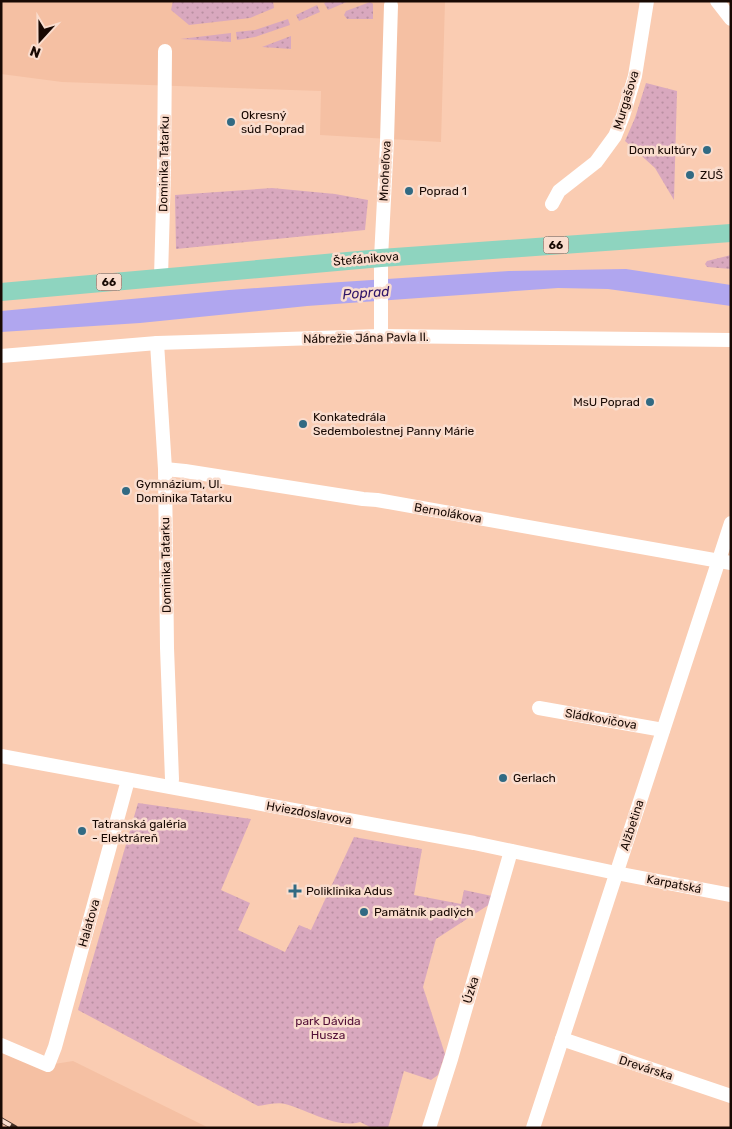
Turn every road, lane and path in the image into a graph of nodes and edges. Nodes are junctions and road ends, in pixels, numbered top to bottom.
1 (647, 1) edge
2 (704, 1) edge
3 (718, 3) edge
4 (391, 5) dead end
5 (731, 20) edge
6 (165, 51) dead end
7 (552, 204) dead end
8 (731, 233) edge
9 (381, 266) junction
10 (161, 277) junction
11 (1, 292) edge
12 (382, 336) junction
13 (731, 340) edge
14 (156, 343) junction
15 (1, 356) edge
16 (165, 469) junction
17 (731, 522) edge
18 (724, 562) edge
19 (539, 708) dead end
20 (663, 730) junction
21 (1, 756) edge
22 (128, 780) junction
23 (171, 787) junction
24 (511, 851) junction
25 (616, 873) junction
26 (731, 895) edge
27 (562, 1039) junction
28 (1, 1045) edge
29 (731, 1096) edge
30 (429, 1128) edge
31 (532, 1128) edge

1 - 7 street, Murgašova
2 - 3 street
3 - 5 street
4 - 9 street, Mnoheľova
6 - 10 street, Dominika Tatarku
8 - 9 main road, Štefánikova / 66
9 - 10 main road, Štefánikova / 66
9 - 12 street, Mnoheľova
10 - 11 main road, Štefánikova / 66
12 - 13 street, Nábrežie Jána Pavla II.
12 - 14 street, Nábrežie Jána Pavla II.
14 - 15 street, Nábrežie Jána Pavla II.
14 - 16 street, Dominika Tatarku
16 - 18 street, Bernolákova
16 - 23 street, Dominika Tatarku
17 - 18 street, Alžbetina
18 - 20 street, Alžbetina
19 - 20 street, Sládkovičova
20 - 25 street, Alžbetina
21 - 22 street, Hviezdoslavova
22 - 23 street, Hviezdoslavova
22 - 28 street, Halatova
23 - 24 street, Hviezdoslavova
24 - 25 street, Hviezdoslavova
24 - 30 street, Úzka
25 - 26 street, Karpatská
25 - 27 street, Alžbetina
27 - 29 street, Drevárska
27 - 31 street, Alžbetina

